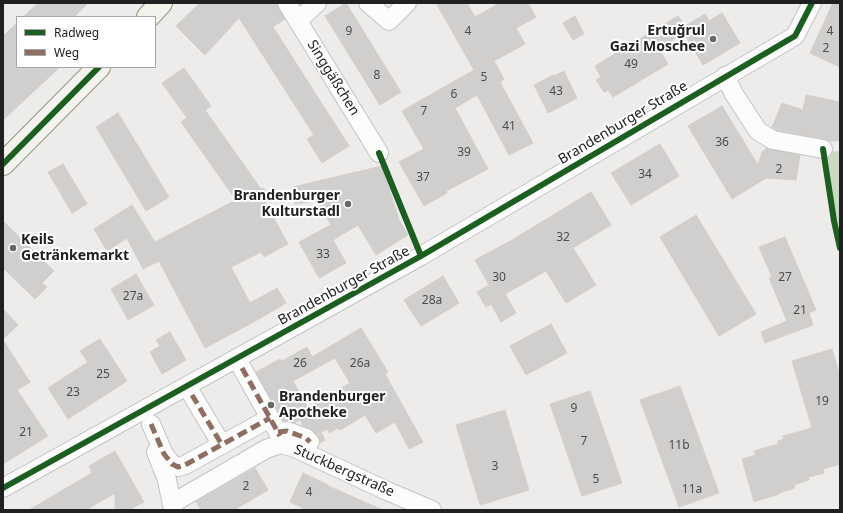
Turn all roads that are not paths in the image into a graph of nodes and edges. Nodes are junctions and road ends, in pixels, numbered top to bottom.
1 (161, 3) edge
2 (287, 3) edge
3 (317, 3) edge
4 (368, 3) edge
5 (406, 3) edge
6 (812, 3) edge
7 (149, 16) edge
8 (298, 21) junction
9 (98, 68) edge
10 (725, 76) junction
11 (823, 149) dead end
12 (379, 153) dead end
13 (3, 164) edge
14 (242, 368) dead end
15 (192, 395) dead end
16 (144, 419) junction
17 (276, 429) junction
18 (310, 442) dead end
19 (222, 445) junction
20 (3, 488) edge
21 (409, 505) edge
22 (173, 506) edge
23 (432, 510) edge

1 - 7 street
2 - 8 street, Singgäßchen
3 - 8 street
4 - 5 street
6 - 10 street, Brandenburger Straße
8 - 12 street, Singgäßchen
9 - 13 street
10 - 11 street
10 - 16 street, Brandenburger Straße
14 - 17 street
15 - 19 street
16 - 19 street
16 - 20 street, Brandenburger Straße
16 - 22 street
17 - 18 street
17 - 19 street
21 - 22 street, Stuckbergstraße
21 - 23 street, Stuckbergstraße

